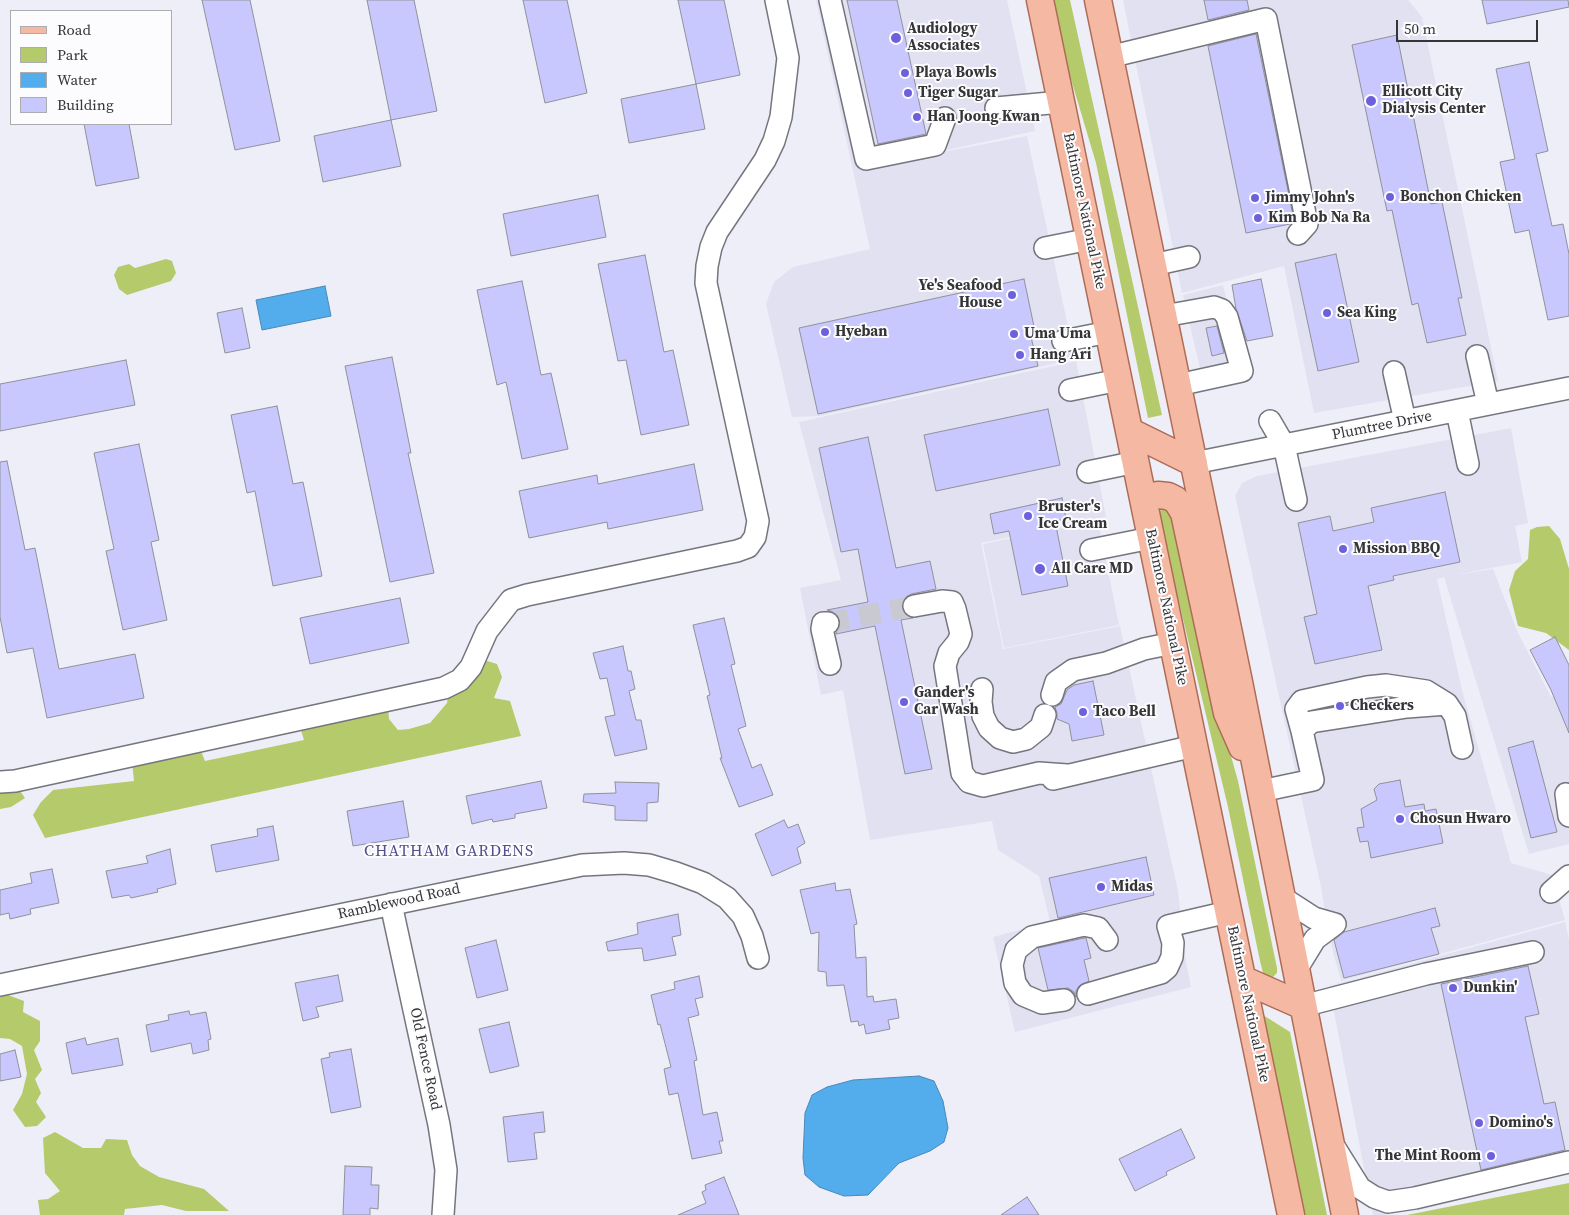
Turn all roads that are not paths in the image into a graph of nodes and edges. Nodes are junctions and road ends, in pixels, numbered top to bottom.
1 (776, 0) edge
2 (830, 0) edge
3 (1040, 0) edge
4 (1098, 0) edge
5 (1109, 57) junction
6 (1062, 102) junction
7 (996, 108) dead end
8 (945, 118) dead end
9 (1298, 234) dead end
10 (1090, 239) junction
11 (1044, 248) dead end
12 (1189, 257) dead end
13 (1153, 265) junction
14 (1164, 316) junction
15 (1109, 332) junction
16 (1063, 341) dead end
17 (1477, 356) dead end
18 (1394, 372) dead end
19 (1118, 380) junction
20 (1178, 385) junction
21 (1569, 388) edge
22 (1070, 390) dead end
23 (1488, 404) junction
24 (1457, 410) junction
25 (1270, 420) dead end
26 (1405, 421) junction
27 (1129, 431) junction
28 (1284, 445) junction
29 (1136, 462) junction
30 (1194, 463) junction
31 (1468, 464) dead end
32 (1088, 472) dead end
33 (1143, 498) junction
34 (1296, 500) dead end
35 (1151, 538) junction
36 (1091, 550) dead end
37 (914, 606) tunnel mouth
38 (828, 623) dead end
39 (1173, 643) junction
40 (830, 664) dead end
41 (982, 689) dead end
42 (1194, 746) junction
43 (1462, 748) dead end
44 (1067, 775) junction
45 (0, 782) edge
46 (1261, 791) junction
47 (1008, 794) dead end
48 (1566, 794) dead end
49 (1569, 816) edge
50 (1569, 876) edge
51 (1551, 892) dead end
52 (1283, 898) junction
53 (391, 904) junction
54 (1228, 912) junction
55 (1107, 940) dead end
56 (1533, 952) dead end
57 (758, 958) dead end
58 (1296, 970) junction
59 (1242, 979) junction
60 (0, 985) edge
61 (1088, 994) dead end
62 (1064, 1000) dead end
63 (1303, 1006) junction
64 (1331, 1141) junction
65 (1569, 1162) edge
66 (443, 1215) edge
67 (1291, 1215) edge
68 (1345, 1215) edge

1 - 45 street
2 - 8 street
3 - 6 main road, Baltimore National Pike
4 - 5 main road
5 - 9 street
5 - 13 main road
6 - 7 street
6 - 10 main road, Baltimore National Pike
10 - 11 street
10 - 15 main road, Baltimore National Pike
12 - 13 street
13 - 14 main road
14 - 20 main road
14 - 20 street
15 - 16 street
15 - 19 main road, Baltimore National Pike
17 - 23 street
18 - 26 street
19 - 22 street
19 - 27 main road, Baltimore National Pike
20 - 30 main road
21 - 23 street, Plumtree Drive
23 - 24 street, Plumtree Drive
24 - 26 street, Plumtree Drive
24 - 31 street
25 - 28 street
26 - 28 street, Plumtree Drive
27 - 29 main road, Baltimore National Pike
27 - 30 main road
28 - 30 street, Plumtree Drive
28 - 34 street
29 - 32 street
29 - 33 main road, Baltimore National Pike
30 - 46 main road
33 - 35 main road, Baltimore National Pike
33 - 46 main road
35 - 36 street
35 - 39 main road, Baltimore National Pike
37 - 44 street
38 - 40 street
39 - 41 street
39 - 42 main road, Baltimore National Pike
42 - 44 street
42 - 54 main road, Baltimore National Pike
43 - 46 street
44 - 47 street
46 - 52 main road
48 - 49 street
50 - 51 street
52 - 58 main road
52 - 58 street
53 - 57 street, Ramblewood Road
53 - 60 street, Ramblewood Road
53 - 66 street, Old Fence Road
54 - 59 main road, Baltimore National Pike
54 - 61 street
55 - 62 street
56 - 63 street
58 - 63 main road
59 - 63 main road
59 - 67 main road, Baltimore National Pike
63 - 64 main road
64 - 65 street
64 - 68 main road

